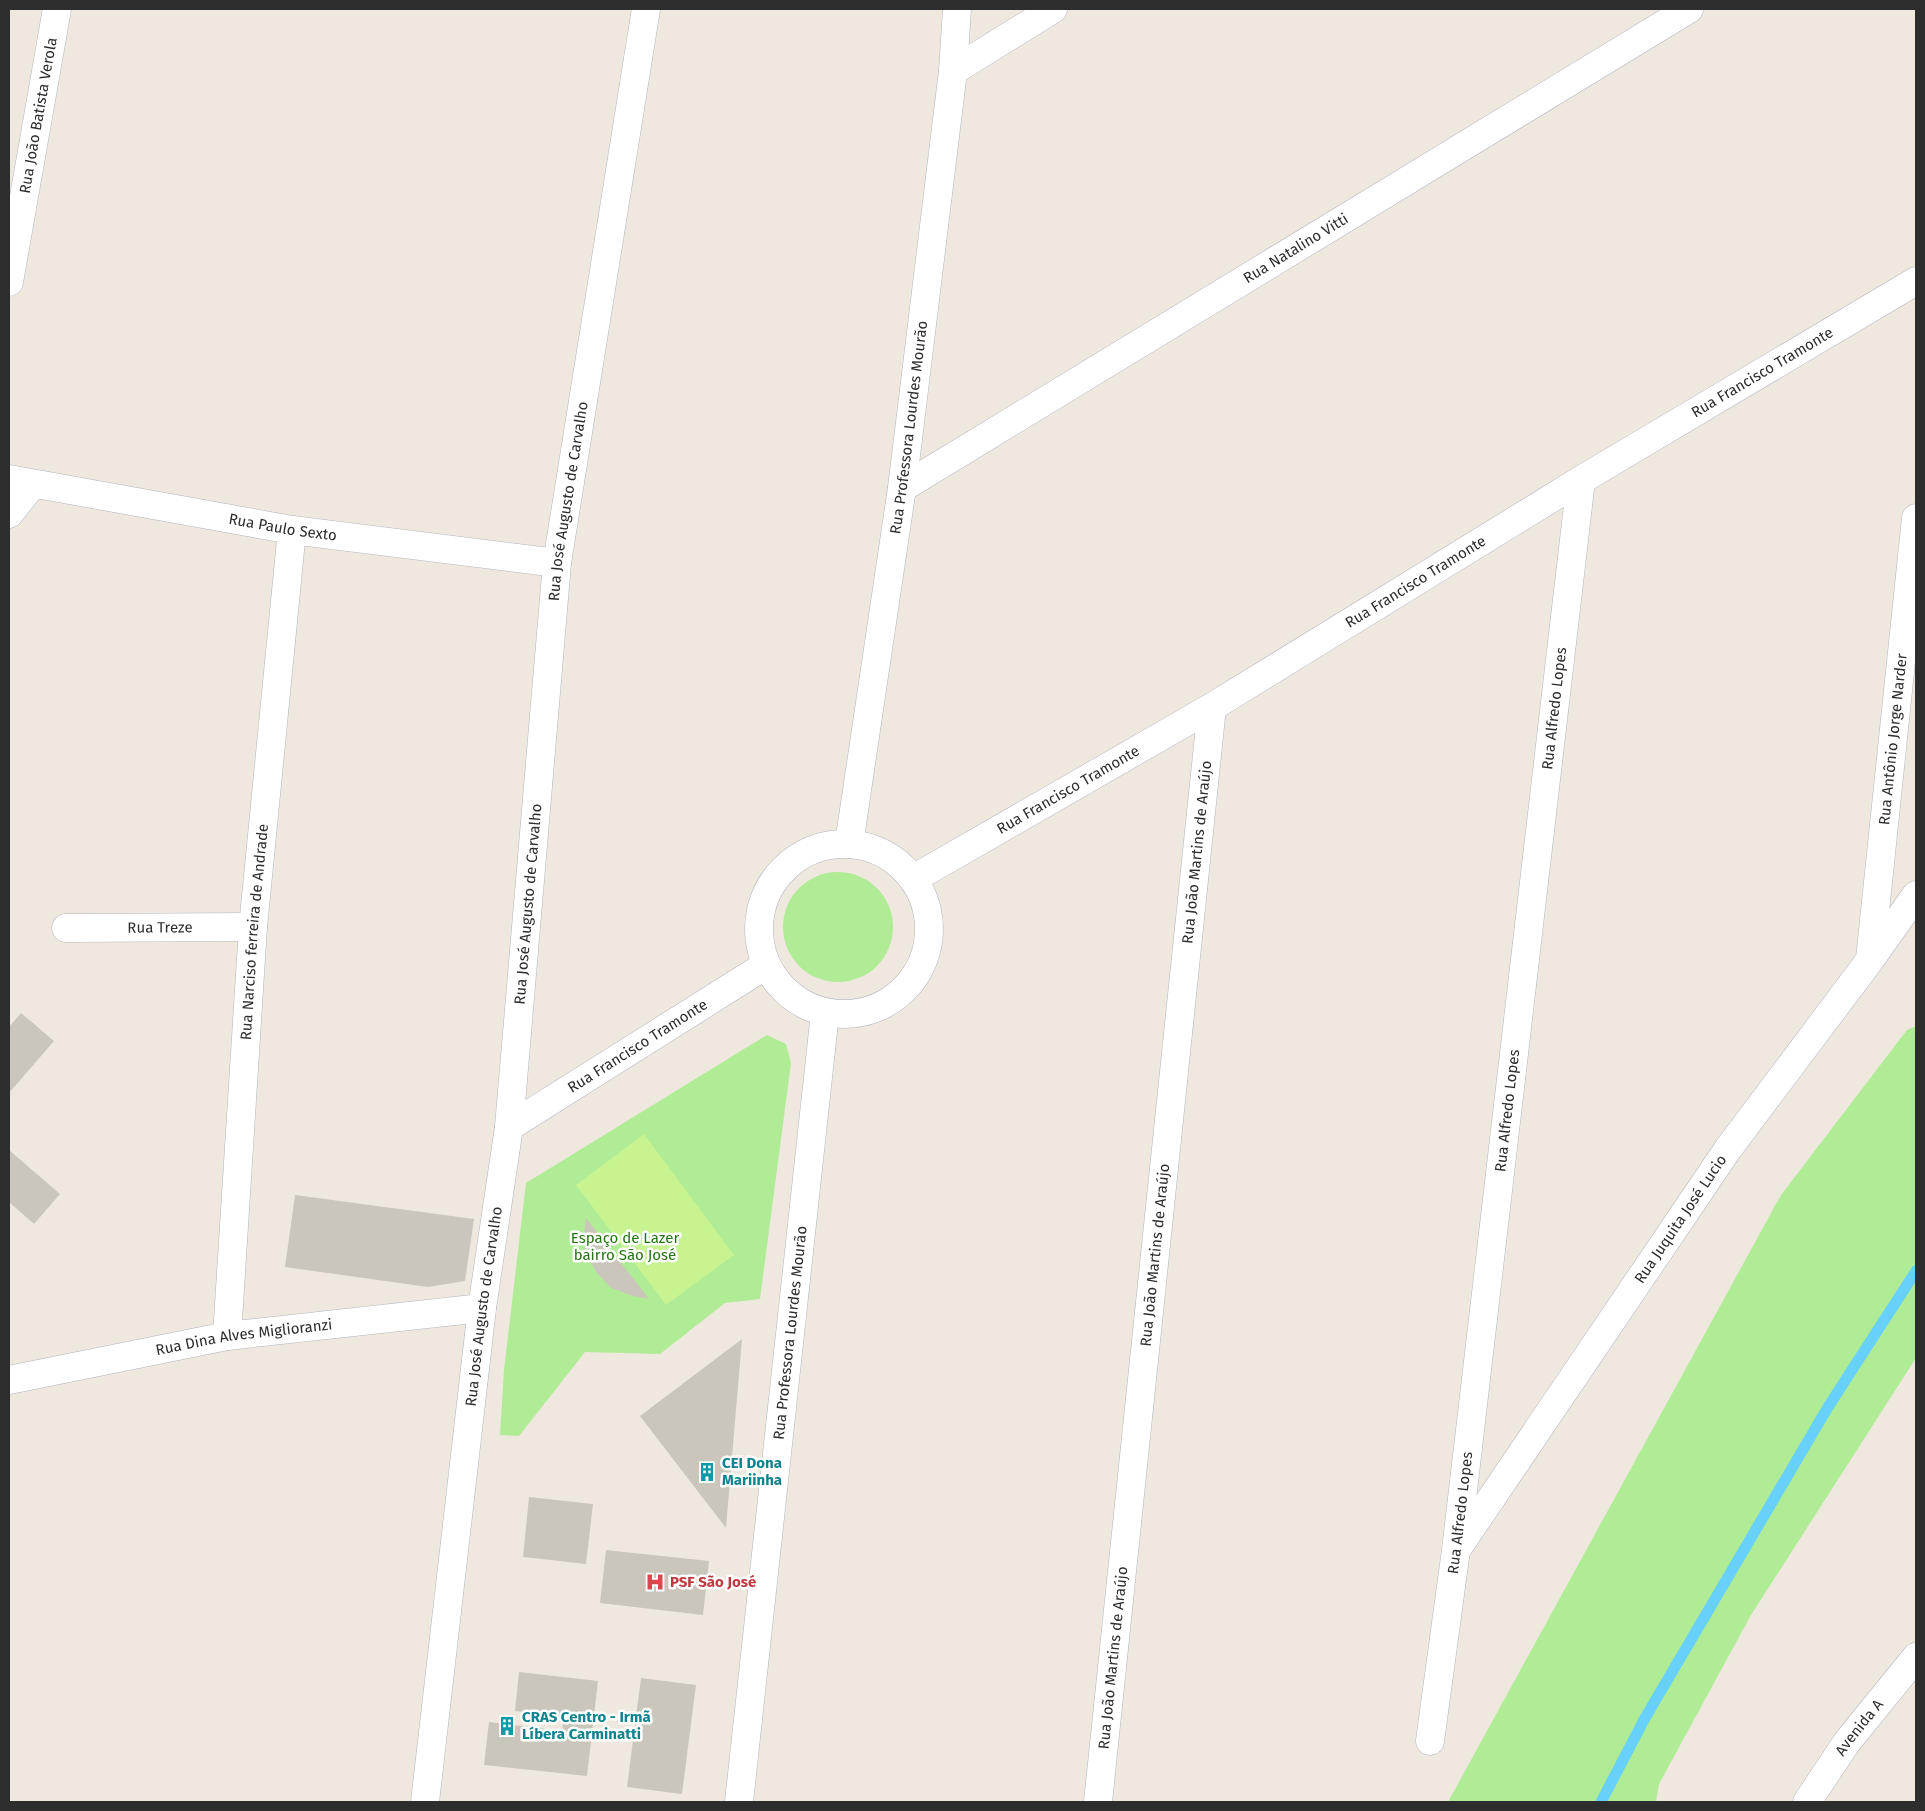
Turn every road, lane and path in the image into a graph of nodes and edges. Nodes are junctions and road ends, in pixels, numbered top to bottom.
1 (58, 9) edge
2 (646, 9) edge
3 (957, 9) edge
4 (1052, 9) edge
5 (1689, 9) edge
6 (953, 71) junction
7 (12, 247) edge
8 (1916, 281) edge
9 (9, 282) edge
10 (1581, 480) junction
11 (21, 482) edge
12 (902, 488) junction
13 (9, 514) edge
14 (1916, 518) edge
15 (292, 530) junction
16 (557, 563) junction
17 (1212, 708) junction
18 (849, 844) junction
19 (913, 879) junction
20 (1916, 895) edge
21 (253, 927) junction
22 (66, 928) dead end
23 (1870, 960) junction
24 (766, 966) junction
25 (825, 1013) junction
26 (509, 1127) junction
27 (482, 1308) junction
28 (227, 1336) junction
29 (9, 1380) edge
30 (1456, 1550) junction
31 (1916, 1656) edge
32 (1430, 1741) dead end
33 (425, 1802) edge
34 (739, 1802) edge
35 (1098, 1802) edge
36 (1807, 1802) edge

1 - 7 street, Rua João Batista Verola
2 - 16 street, Rua José Augusto de Carvalho
3 - 6 street, Rua Professora Lourdes Mourão
4 - 6 street
5 - 12 street, Rua Natalino Vitti
6 - 12 street, Rua Professora Lourdes Mourão
7 - 9 street, Rua João Batista Verola
8 - 10 street, Rua Francisco Tramonte
10 - 17 street, Rua Francisco Tramonte
10 - 30 street, Rua Alfredo Lopes
11 - 13 street
11 - 15 street, Rua Paulo Sexto
12 - 18 street, Rua Professora Lourdes Mourão
14 - 23 street, Rua Antônio Jorge Narder
15 - 16 street, Rua Paulo Sexto
15 - 21 street, Rua Narciso ferreira de Andrade
16 - 26 street, Rua José Augusto de Carvalho
17 - 19 street, Rua Francisco Tramonte
17 - 35 street, Rua João Martins de Araújo
18 - 19 street
18 - 24 street
19 - 25 street
20 - 23 street, Rua Juquita José Lucio
21 - 22 street, Rua Treze
21 - 28 street, Rua Narciso ferreira de Andrade
23 - 30 street, Rua Juquita José Lucio
24 - 25 street
24 - 26 street, Rua Francisco Tramonte
25 - 34 street, Rua Professora Lourdes Mourão
26 - 27 street, Rua José Augusto de Carvalho
27 - 28 street, Rua Dina Alves Miglioranzi
27 - 33 street, Rua José Augusto de Carvalho
28 - 29 street, Rua Dina Alves Miglioranzi
30 - 32 street, Rua Alfredo Lopes
31 - 36 street, Avenida A

